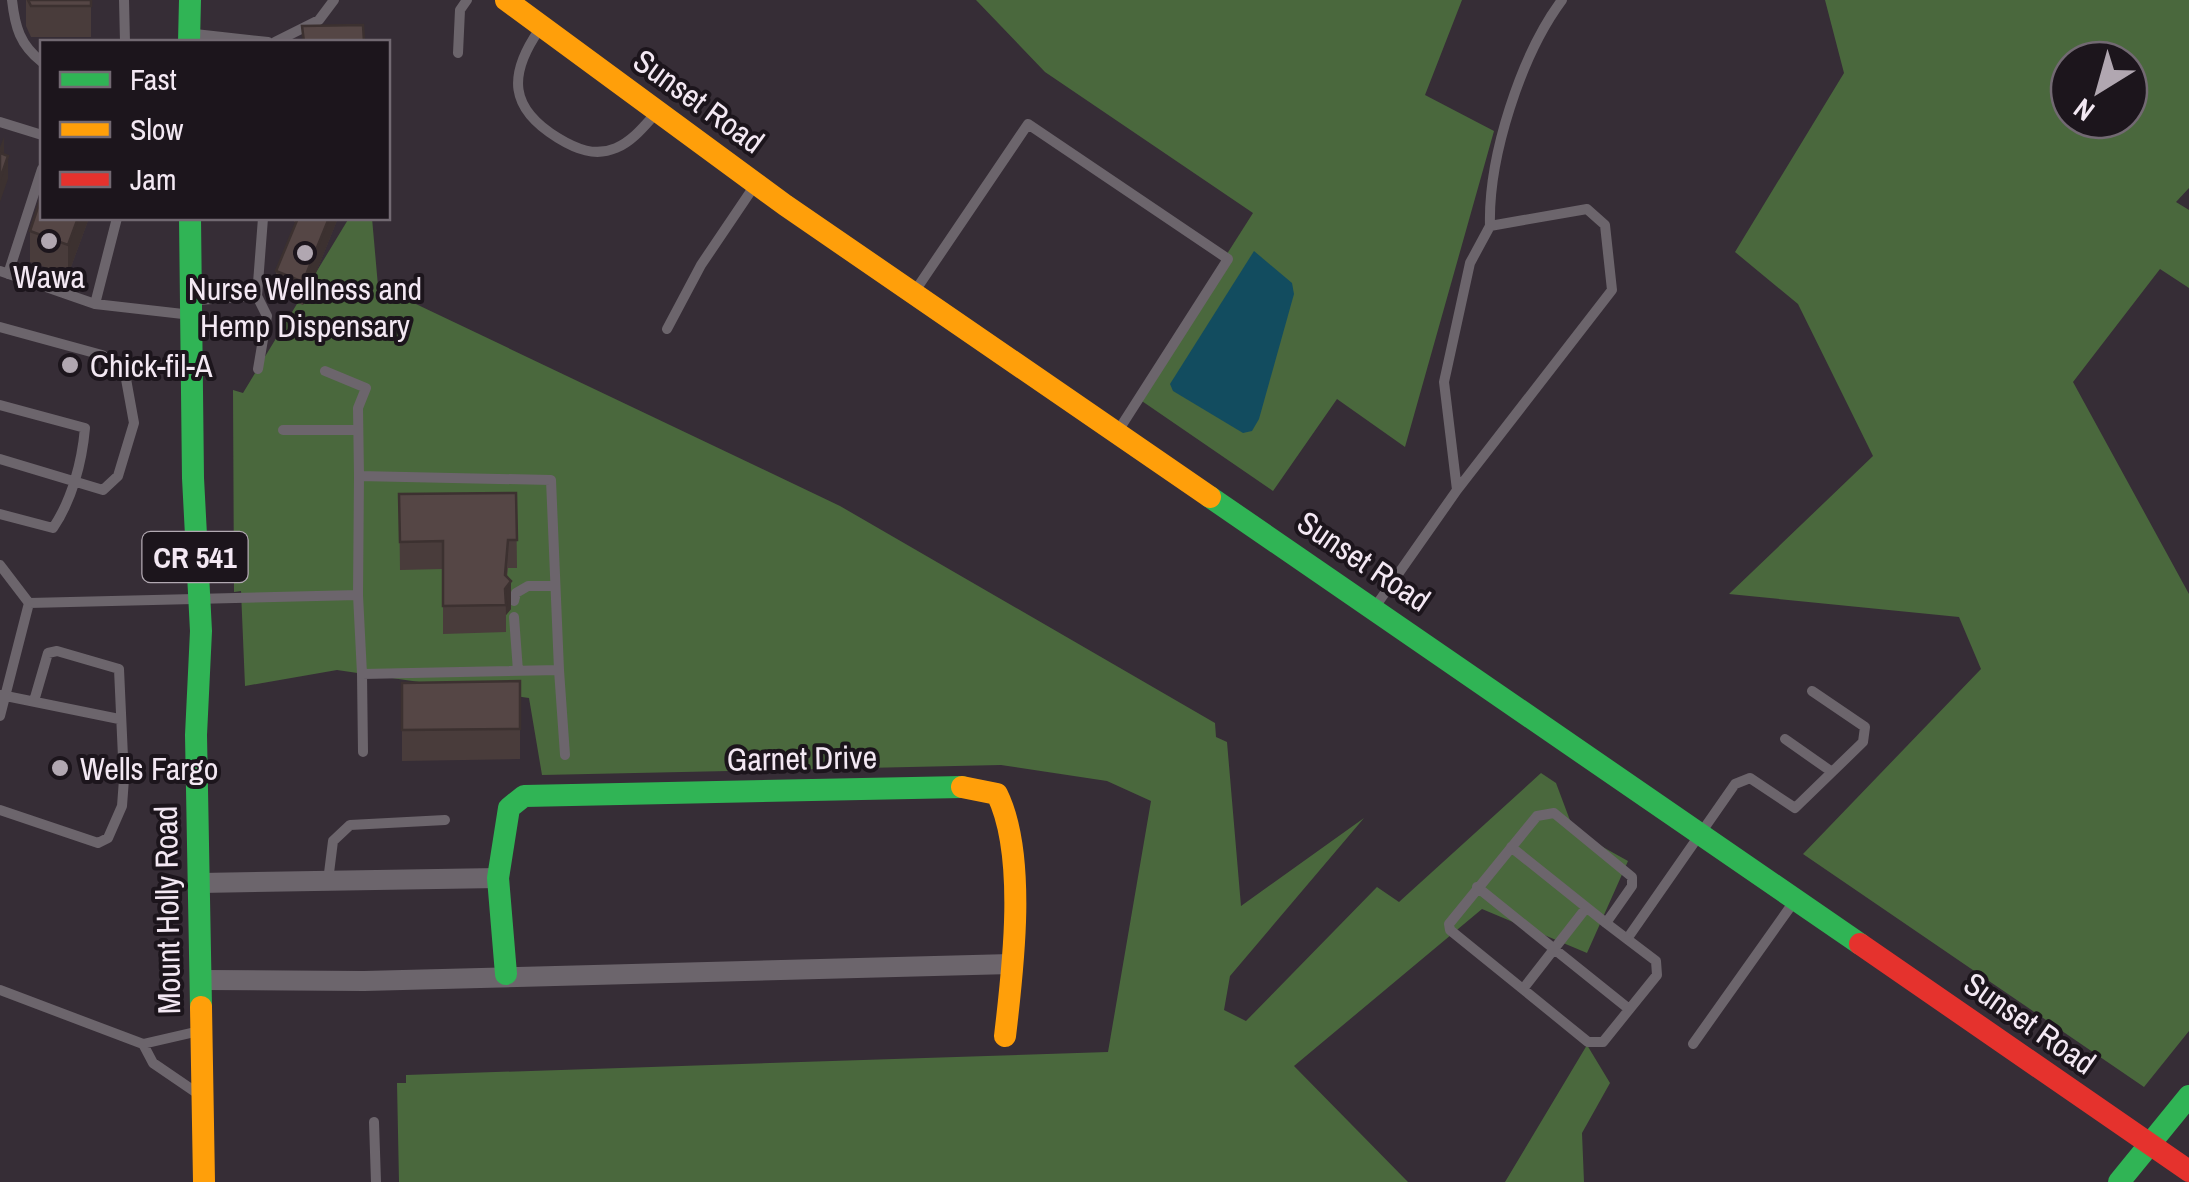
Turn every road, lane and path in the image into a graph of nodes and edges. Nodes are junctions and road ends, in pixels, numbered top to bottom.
1 (12, 0) edge
2 (124, 0) edge
3 (190, 0) edge
4 (334, 0) edge
5 (466, 0) edge
6 (506, 0) edge
7 (1562, 0) edge
8 (542, 26) junction
9 (189, 38) edge
10 (125, 40) edge
11 (239, 40) edge
12 (276, 40) edge
13 (458, 53) dead end
14 (40, 59) edge
15 (658, 112) junction
16 (0, 122) edge
17 (40, 134) edge
18 (40, 174) edge
19 (756, 184) junction
20 (116, 220) edge
21 (190, 220) edge
22 (263, 220) edge
23 (1490, 226) junction
24 (4, 272) edge
25 (914, 292) junction
26 (256, 296) junction
27 (95, 304) junction
28 (190, 308) junction
29 (0, 327) edge
30 (667, 329) dead end
31 (258, 368) dead end
32 (325, 372) dead end
33 (0, 405) edge
34 (283, 430) dead end
35 (358, 430) junction
36 (1117, 432) junction
37 (0, 459) edge
38 (359, 476) junction
39 (73, 483) junction
40 (1458, 490) junction
41 (0, 514) edge
42 (0, 565) edge
43 (556, 586) junction
44 (358, 595) junction
45 (197, 597) junction
46 (514, 601) dead end
47 (29, 603) junction
48 (1374, 608) junction
49 (514, 617) dead end
50 (559, 670) junction
51 (518, 671) junction
52 (362, 674) junction
53 (1812, 691) dead end
54 (3, 696) edge
55 (34, 702) junction
56 (0, 716) edge
57 (118, 719) junction
58 (1784, 739) dead end
59 (363, 752) dead end
60 (564, 755) dead end
61 (1832, 772) junction
62 (0, 810) edge
63 (445, 820) dead end
64 (1702, 832) junction
65 (1511, 847) junction
66 (498, 878) junction
67 (328, 881) junction
68 (200, 883) junction
69 (1476, 887) junction
70 (1797, 898) junction
71 (1586, 908) junction
72 (1606, 923) junction
73 (1627, 940) junction
74 (1554, 949) junction
75 (1011, 964) junction
76 (506, 974) junction
77 (202, 980) junction
78 (1523, 989) junction
79 (0, 990) edge
80 (1629, 1010) junction
81 (201, 1031) junction
82 (1005, 1036) dead end
83 (143, 1044) junction
84 (1692, 1044) dead end
85 (200, 1095) junction
86 (2189, 1096) edge
87 (374, 1122) dead end
88 (2149, 1143) junction
89 (2189, 1171) edge
90 (204, 1182) edge
91 (376, 1182) edge
92 (2118, 1182) edge

1 - 14 lane
2 - 10 lane
3 - 9 main road
4 - 12 lane
5 - 13 lane
6 - 8 main road, Sunset Road
7 - 23 lane
8 - 15 main road, Sunset Road
8 - 15 lane
9 - 11 lane
15 - 19 main road, Sunset Road
16 - 17 lane
18 - 24 lane
19 - 25 main road, Sunset Road
19 - 30 lane
20 - 27 lane
21 - 28 main road, Mount Holly Road / CR 541
22 - 26 lane
23 - 40 lane
23 - 40 lane
24 - 27 lane
25 - 36 main road, Sunset Road
25 - 36 lane
26 - 28 lane
26 - 31 lane
27 - 28 lane
28 - 45 main road, Mount Holly Road / CR 541
29 - 39 lane
32 - 35 lane
33 - 39 lane
34 - 35 lane
35 - 38 lane
36 - 48 main road, Sunset Road
37 - 39 lane
38 - 43 lane
38 - 44 lane
39 - 41 lane
40 - 48 lane
42 - 47 lane
43 - 46 lane
43 - 50 lane
44 - 45 lane
44 - 52 lane
45 - 47 lane
45 - 68 main road, Mount Holly Road / CR 541
47 - 54 lane
48 - 64 main road, Sunset Road
49 - 51 lane
50 - 51 lane
50 - 60 lane
51 - 52 lane
52 - 59 lane
53 - 61 lane
54 - 55 lane
54 - 56 lane
55 - 57 lane
55 - 57 lane
57 - 62 lane
58 - 61 lane
61 - 64 lane
63 - 67 lane
64 - 70 main road, Sunset Road
64 - 73 lane
65 - 69 lane
65 - 71 lane
65 - 72 lane
66 - 67 street
66 - 75 main road, Garnet Drive
66 - 76 main road, Garnet Drive
67 - 68 street
68 - 77 main road, Mount Holly Road / CR 541
69 - 74 lane
69 - 78 lane
70 - 84 lane
70 - 88 main road, Sunset Road
71 - 72 lane
71 - 74 lane
72 - 73 lane
73 - 80 lane
74 - 78 lane
74 - 80 lane
75 - 76 street
75 - 82 main road, Garnet Drive
76 - 77 street
77 - 81 main road, Mount Holly Road / CR 541
78 - 80 lane
79 - 83 lane
81 - 83 lane
81 - 85 main road, Mount Holly Road / CR 541
83 - 85 lane
85 - 90 main road, Mount Holly Road / CR 541
86 - 88 main road
87 - 91 lane
88 - 89 main road, Sunset Road
88 - 92 main road

